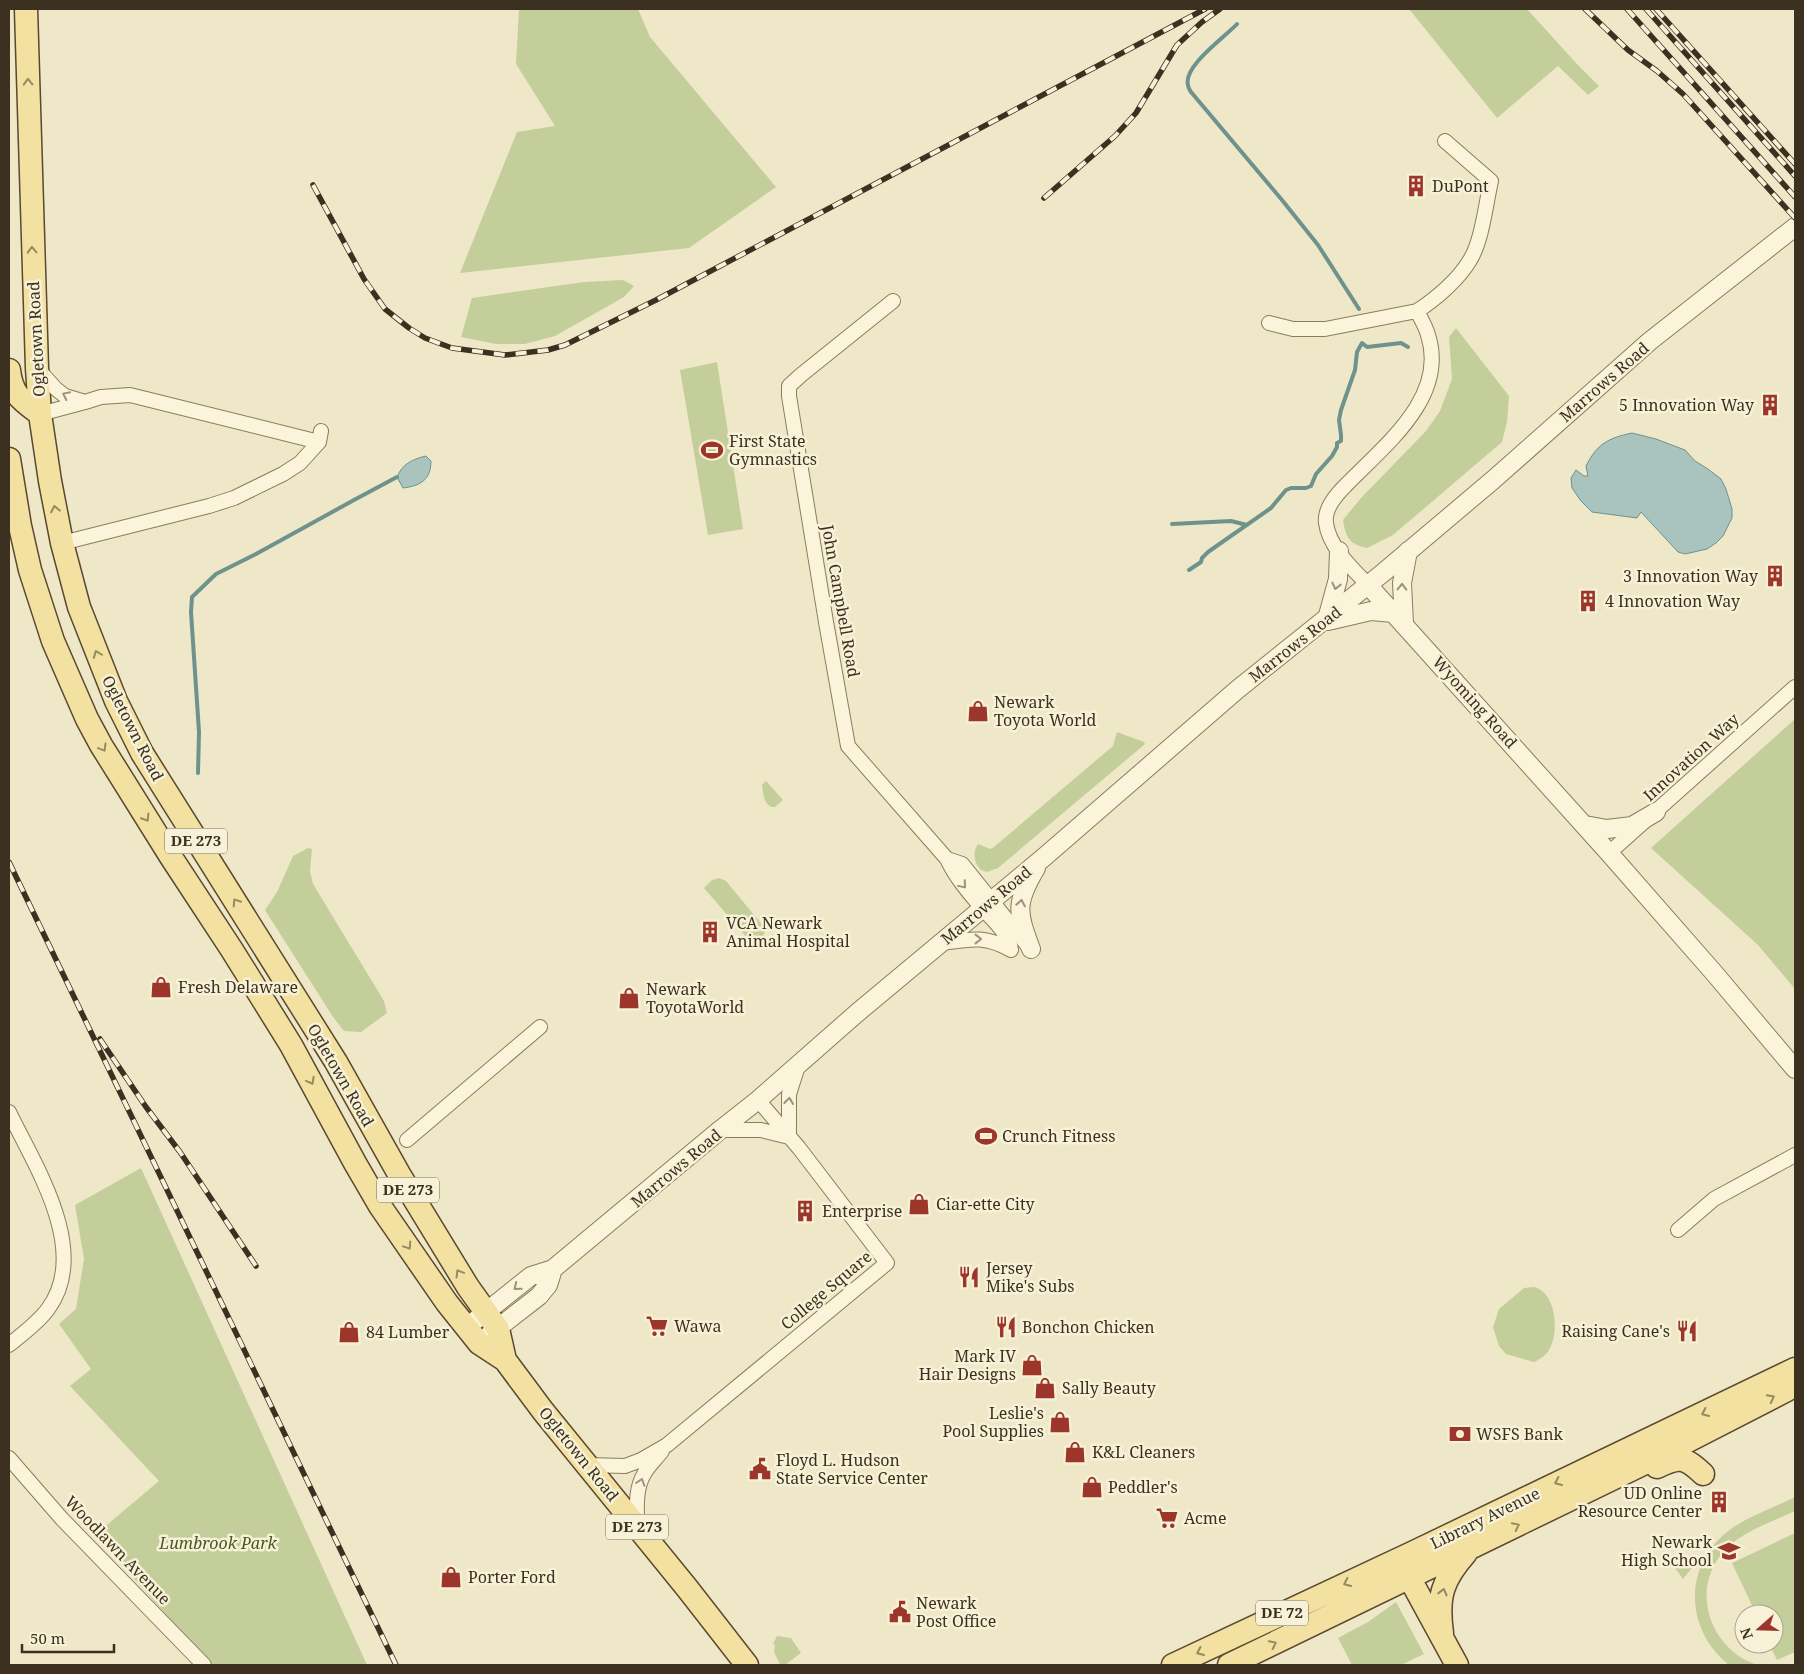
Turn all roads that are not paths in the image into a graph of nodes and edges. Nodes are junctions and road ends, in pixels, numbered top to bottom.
1 (28, 16) edge
2 (1445, 141) dead end
3 (1795, 227) edge
4 (893, 301) dead end
5 (1417, 311) junction
6 (1269, 323) dead end
7 (37, 368) junction
8 (9, 370) edge
9 (85, 402) junction
10 (40, 414) junction
11 (9, 459) edge
12 (9, 518) edge
13 (62, 543) junction
14 (1339, 551) junction
15 (1408, 551) junction
16 (1368, 585) junction
17 (1399, 618) junction
18 (1325, 621) junction
19 (53, 641) junction
20 (1795, 687) edge
21 (1656, 812) junction
22 (1584, 825) junction
23 (1609, 853) junction
24 (1043, 858) junction
25 (182, 873) junction
26 (987, 905) junction
27 (942, 942) junction
28 (1032, 949) joint
29 (232, 950) junction
30 (277, 969) junction
31 (540, 1027) dead end
32 (336, 1062) junction
33 (798, 1066) junction
34 (1795, 1069) edge
35 (758, 1100) junction
36 (9, 1112) edge
37 (720, 1130) junction
38 (789, 1137) junction
39 (407, 1140) dead end
40 (1795, 1155) edge
41 (1678, 1230) dead end
42 (492, 1321) junction
43 (473, 1335) junction
44 (9, 1345) edge
45 (505, 1360) junction
46 (1795, 1368) edge
47 (1795, 1386) edge
48 (1731, 1418) junction
49 (667, 1445) junction
50 (9, 1458) edge
51 (587, 1465) junction
52 (1557, 1506) junction
53 (637, 1526) junction
54 (1472, 1547) junction
55 (1391, 1562) junction
56 (1409, 1578) junction
57 (1443, 1640) junction
58 (204, 1665) edge
59 (747, 1665) edge
60 (1173, 1665) edge
61 (1230, 1665) edge
62 (1457, 1665) edge

7 -> 1 main road, Ogletown Road / DE 273
2 - 5 street
3 - 15 street, Marrows Road
4 - 26 street, John Campbell Road
5 - 6 street
5 - 14 street, Wyoming Road
9 -> 7 street
7 - 10 main road, Ogletown Road / DE 273
8 - 10 main road
9 - 10 street
9 - 13 street
13 -> 10 main road, Ogletown Road / DE 273
11 - 19 main road, Ogletown Road / DE 273
12 - 19 main road
30 -> 13 main road, Ogletown Road / DE 273
14 - 16 street, Wyoming Road
14 -> 18 street
15 - 16 street, Marrows Road
17 -> 15 street
16 - 17 street, Wyoming Road
16 - 18 street, Marrows Road
17 - 18 street
17 - 22 street, Wyoming Road
18 - 24 street, Marrows Road
19 -> 25 main road, Ogletown Road / DE 273
20 - 21 street, Innovation Way
21 - 22 street
21 - 23 street, Innovation Way
22 - 23 street, Wyoming Road
23 - 34 street, Wyoming Road
24 - 26 street, Marrows Road
28 -> 24 street
25 - 29 main road, Ogletown Road / DE 273
25 - 30 main road
26 - 27 street, Marrows Road
27 -> 26 street
26 - 28 street
27 - 33 street, Marrows Road
29 - 32 main road
29 -> 43 main road, Ogletown Road / DE 273
30 - 32 main road, Ogletown Road / DE 273
31 - 39 street
42 -> 32 main road, Ogletown Road / DE 273
33 - 35 street, Marrows Road
38 -> 33 street
35 - 37 street, Marrows Road
35 - 38 street, College Square
36 - 44 street
37 - 38 street
37 - 42 street, Marrows Road
38 - 49 street, College Square
40 - 41 street
42 - 43 street, Marrows Road
42 - 45 main road, Ogletown Road / DE 273
43 - 45 main road, Ogletown Road / DE 273
45 - 51 main road, Ogletown Road / DE 273
46 -> 55 main road, Library Avenue / DE 72
48 -> 47 main road, Library Avenue / DE 72
48 - 52 main road, Library Avenue / DE 72
48 - 52 main road
49 - 51 street
53 -> 49 street
50 - 58 street, Woodlawn Avenue
51 - 53 main road, Ogletown Road / DE 273
54 -> 52 main road, Library Avenue / DE 72
53 - 59 main road, Ogletown Road / DE 273
54 - 56 main road, Library Avenue / DE 72
57 -> 54 main road
55 - 56 main road
55 -> 60 main road, Library Avenue / DE 72
56 - 57 main road
61 -> 56 main road, Library Avenue / DE 72
57 - 62 main road

